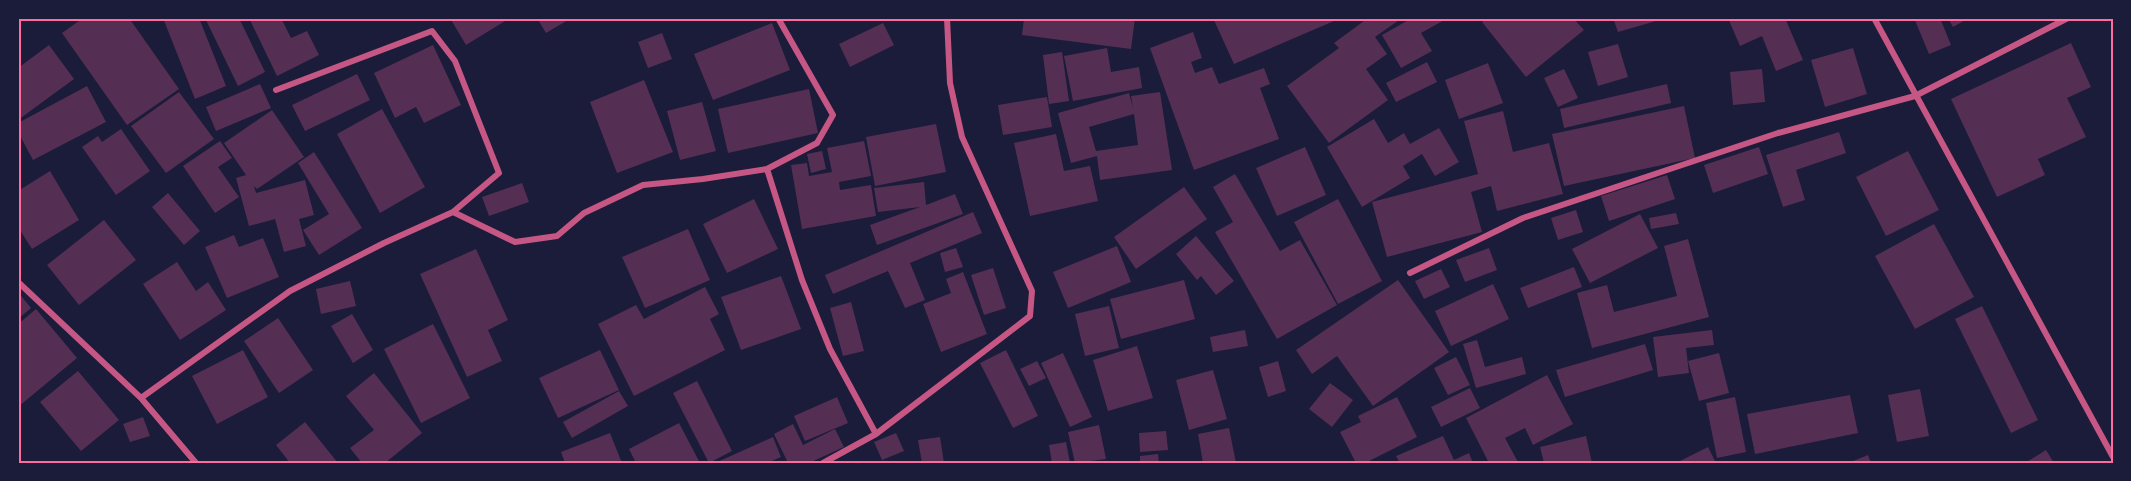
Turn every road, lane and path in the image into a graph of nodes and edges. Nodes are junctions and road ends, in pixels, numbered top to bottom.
1 (778, 18) edge
2 (947, 18) edge
3 (1874, 18) edge
4 (2068, 18) edge
5 (276, 90) dead end
6 (1915, 96) junction
7 (767, 169) junction
8 (453, 212) junction
9 (1410, 273) dead end
10 (18, 282) edge
11 (141, 398) junction
12 (876, 434) junction
13 (2113, 457) edge
14 (196, 463) edge
15 (823, 463) edge

1 - 7 street
2 - 12 street
3 - 6 street
4 - 6 street
5 - 8 street
6 - 9 street
6 - 13 street
7 - 8 street
7 - 12 street
8 - 11 street
10 - 11 street
11 - 14 street
12 - 15 street

